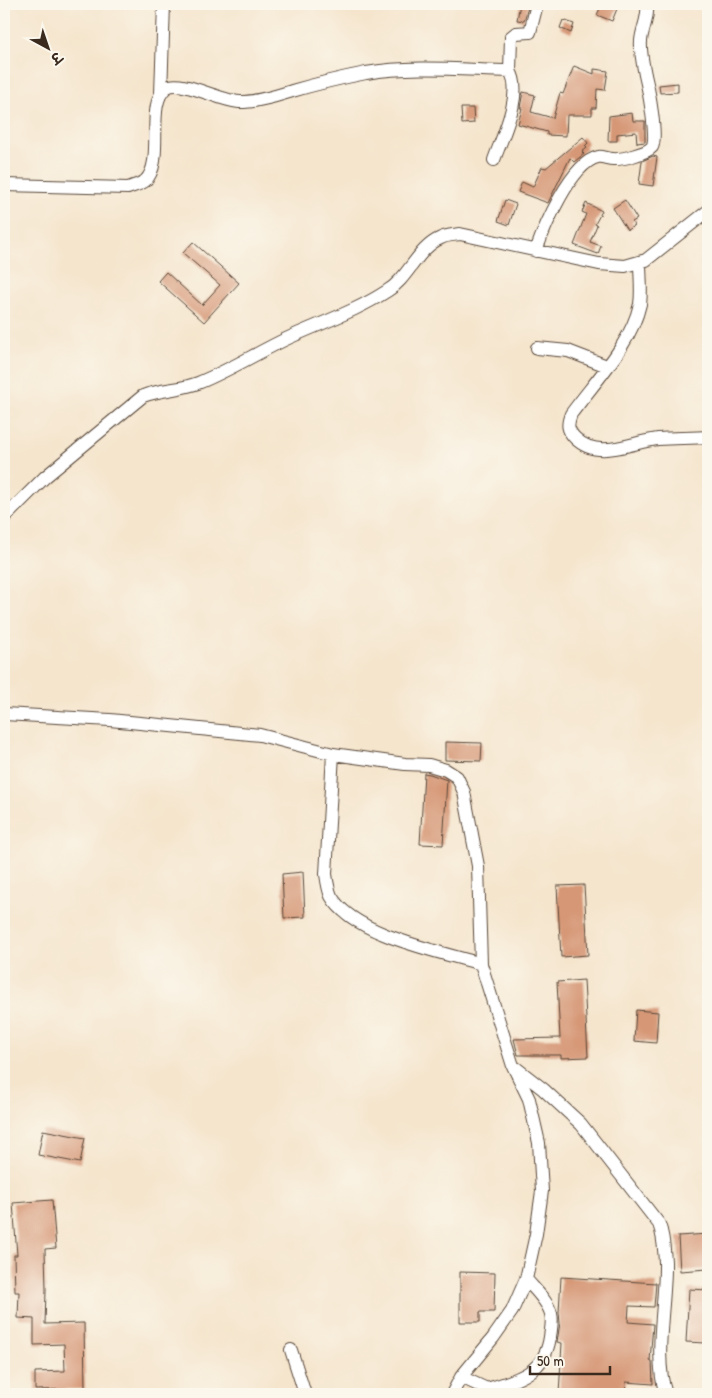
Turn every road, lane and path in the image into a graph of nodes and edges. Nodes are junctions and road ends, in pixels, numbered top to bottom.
1 (164, 4) edge
2 (537, 4) edge
3 (647, 4) edge
4 (510, 71) junction
5 (161, 94) junction
6 (494, 160) dead end
7 (4, 185) edge
8 (708, 211) edge
9 (536, 251) junction
10 (640, 262) junction
11 (537, 348) dead end
12 (607, 366) junction
13 (708, 437) edge
14 (4, 518) edge
15 (4, 714) edge
16 (333, 754) junction
17 (481, 964) junction
18 (513, 1066) junction
19 (543, 1089) junction
20 (529, 1100) junction
21 (526, 1279) junction
22 (291, 1350) dead end
23 (461, 1376) junction
24 (487, 1392) edge
25 (305, 1394) edge
26 (452, 1394) edge
27 (666, 1394) edge

1 - 5 street
2 - 4 street
3 - 9 street
4 - 5 street
4 - 6 street
5 - 7 street
8 - 10 street
9 - 10 street
9 - 14 street
10 - 12 street
11 - 12 street
12 - 13 street
15 - 16 street
16 - 17 street
16 - 17 street
17 - 18 street
18 - 19 street
18 - 20 street
19 - 20 street
19 - 27 street
20 - 21 street
21 - 23 street
21 - 24 street
22 - 25 street
23 - 24 street
23 - 26 street

